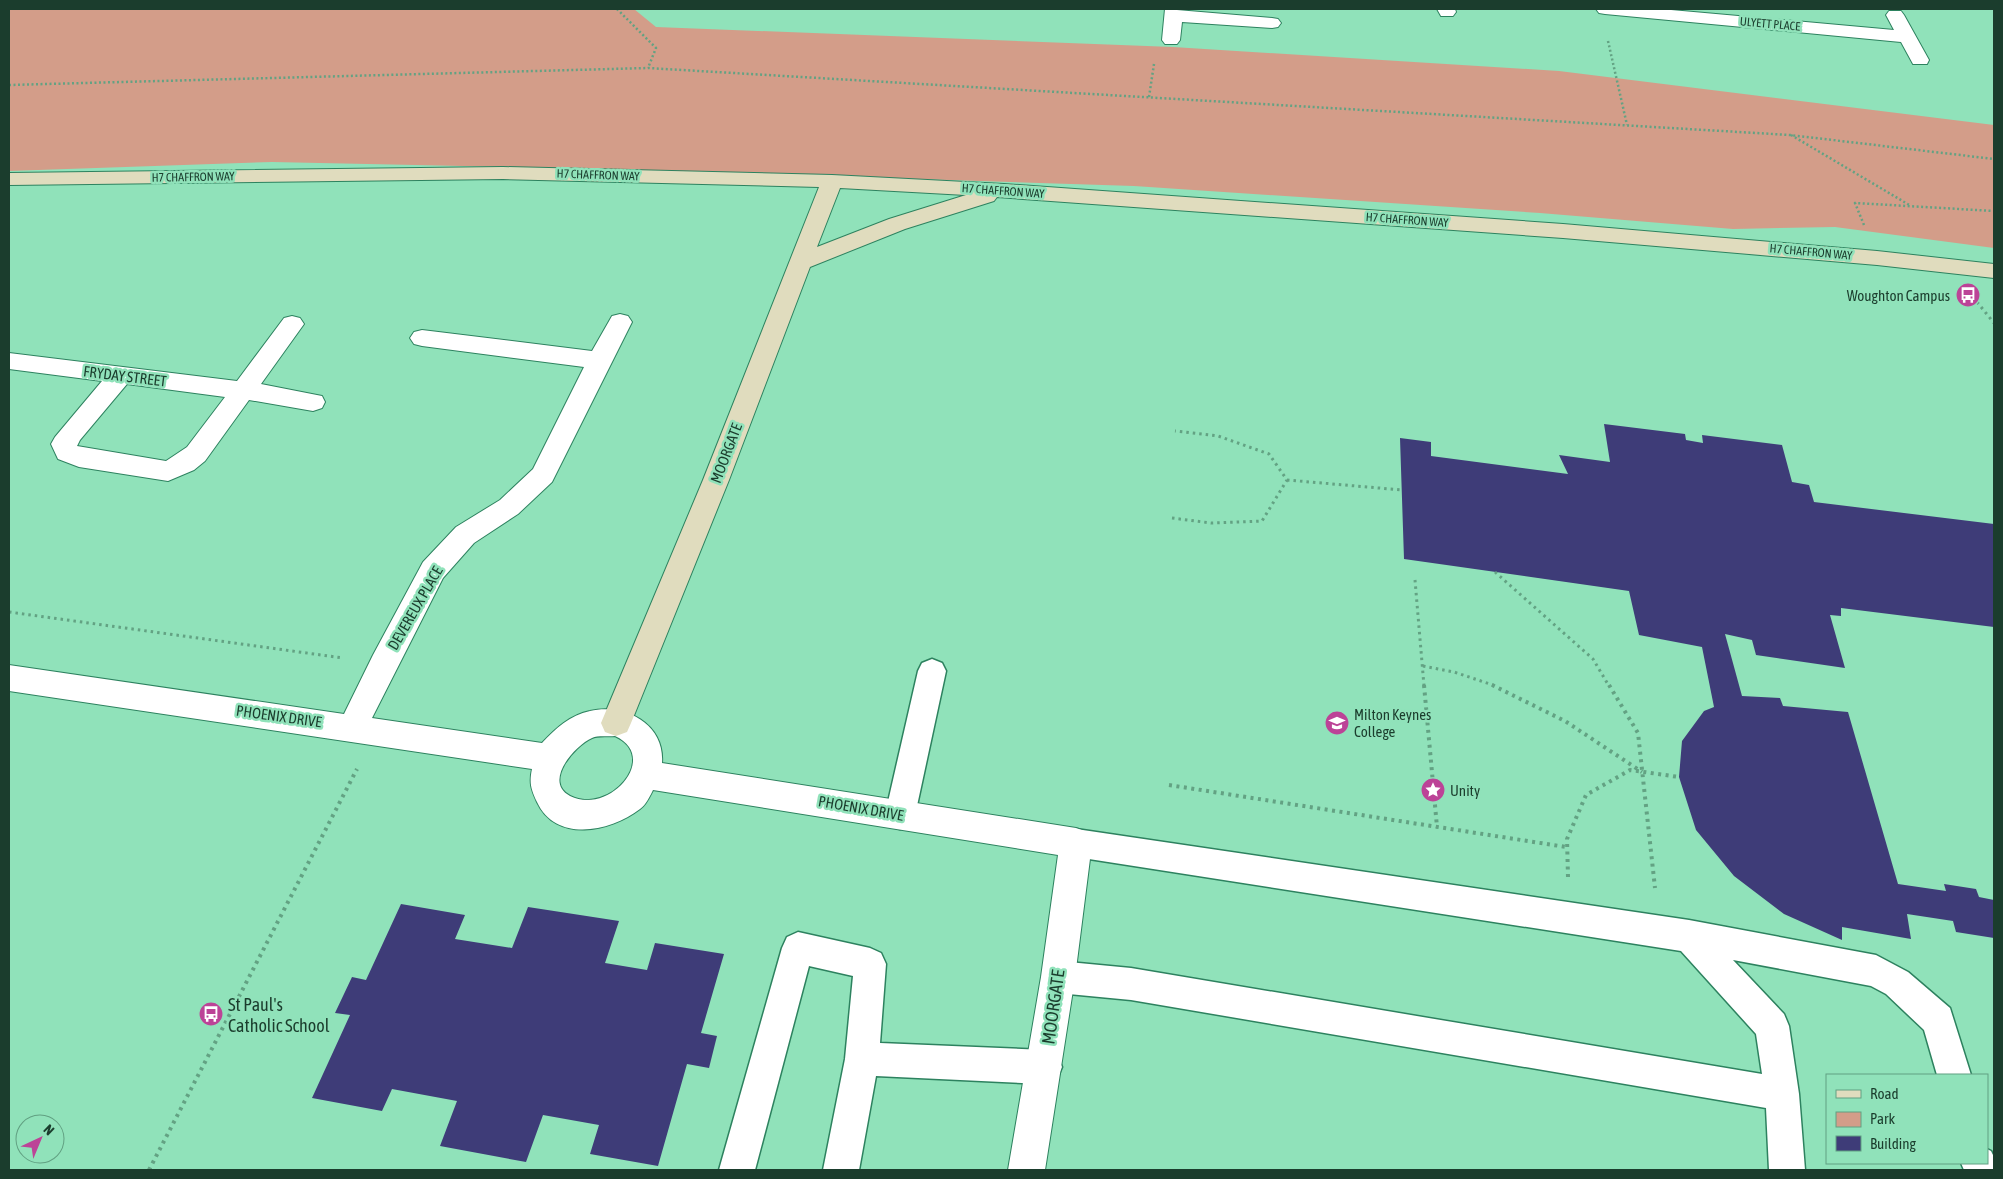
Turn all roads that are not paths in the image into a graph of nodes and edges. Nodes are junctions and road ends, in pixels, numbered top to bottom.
1 (1605, 9) edge
2 (1174, 12) edge
3 (1895, 16) dead end
4 (1272, 23) dead end
5 (1906, 37) junction
6 (1171, 40) dead end
7 (1920, 60) dead end
8 (9, 179) edge
9 (832, 182) junction
10 (1004, 191) junction
11 (800, 262) junction
12 (1994, 271) edge
13 (620, 322) dead end
14 (292, 324) dead end
15 (422, 338) dead end
16 (599, 360) junction
17 (9, 361) edge
18 (122, 375) junction
19 (242, 390) junction
20 (313, 402) dead end
21 (932, 671) dead end
22 (9, 678) edge
23 (616, 723) junction
24 (365, 729) junction
25 (549, 758) junction
26 (646, 775) junction
27 (900, 815) junction
28 (1076, 843) junction
29 (1676, 934) junction
30 (1058, 977) junction
31 (862, 1059) junction
32 (1045, 1067) junction
33 (1954, 1074) edge
34 (1782, 1094) junction
35 (737, 1170) edge
36 (841, 1170) edge
37 (1032, 1170) edge
38 (1787, 1170) edge

1 - 5 street, ULYETT PLACE
2 - 4 street
2 - 6 street
3 - 5 street
5 - 7 street
8 - 9 street, H7 CHAFFRON WAY
9 - 10 street, H7 CHAFFRON WAY
9 - 11 street, MOORGATE
10 - 11 street
10 - 12 street, H7 CHAFFRON WAY
11 - 23 street, MOORGATE
13 - 16 street, DEVEREUX PLACE
14 - 19 street
15 - 16 street
16 - 24 street, DEVEREUX PLACE
17 - 18 street, FRYDAY STREET
18 - 19 street, FRYDAY STREET
18 - 19 street
19 - 20 street, FRYDAY STREET
21 - 27 lane
22 - 24 street, PHOENIX DRIVE
23 - 25 street
23 - 26 street
24 - 25 street, PHOENIX DRIVE
25 - 26 street
26 - 27 street, PHOENIX DRIVE
27 - 28 street, PHOENIX DRIVE
28 - 29 lane
28 - 30 street, MOORGATE
29 - 33 lane
29 - 34 lane
30 - 32 street, MOORGATE
30 - 34 lane
31 - 32 lane
31 - 35 lane
31 - 36 lane
32 - 37 street, MOORGATE
34 - 38 lane

